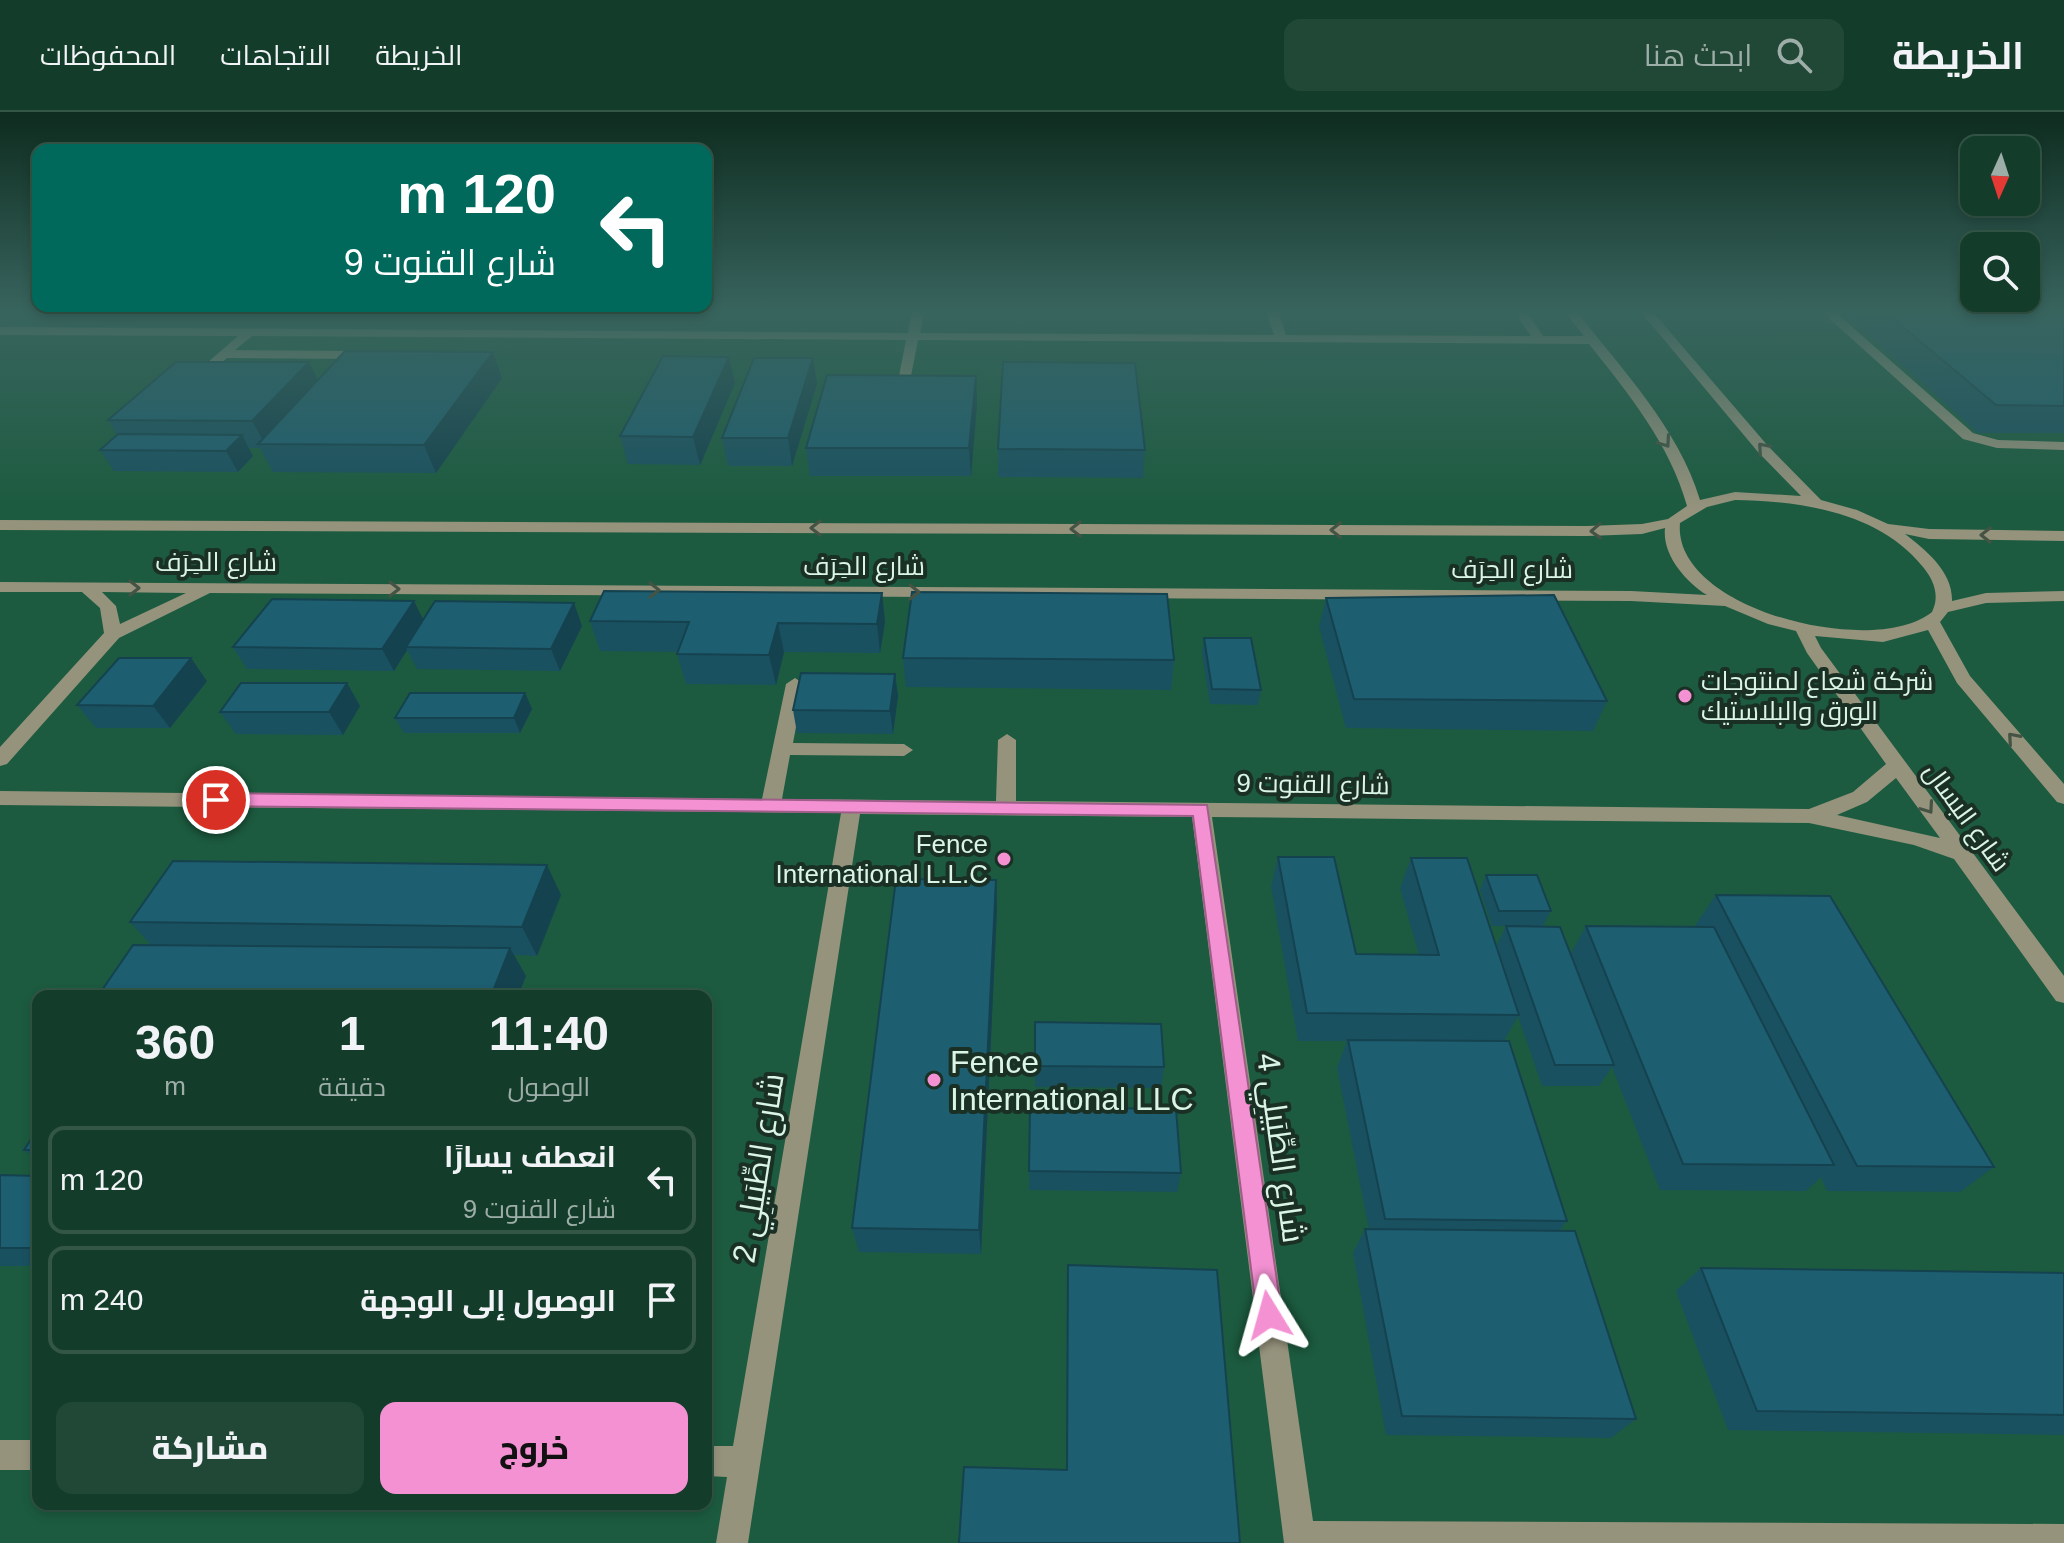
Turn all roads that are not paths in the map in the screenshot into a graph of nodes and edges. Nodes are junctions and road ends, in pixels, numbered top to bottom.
1 (198, 378) edge
2 (905, 378) edge
3 (1618, 378) edge
4 (1703, 378) edge
5 (1902, 378) edge
6 (903, 386) edge
7 (182, 392) edge
8 (2064, 446) edge
9 (1817, 504) junction
10 (1694, 506) junction
11 (1673, 522) junction
12 (1876, 524) junction
13 (0, 525) edge
14 (2064, 536) edge
15 (0, 587) edge
16 (86, 587) junction
17 (211, 588) junction
18 (2064, 596) edge
19 (1728, 601) junction
20 (1938, 615) junction
21 (1804, 630) junction
22 (113, 634) junction
23 (795, 684) edge
24 (1007, 740) dead end
25 (782, 749) junction
26 (904, 750) dead end
27 (0, 759) edge
28 (1897, 764) junction
29 (2064, 797) edge
30 (0, 798) edge
31 (771, 804) junction
32 (852, 805) junction
33 (1006, 806) junction
34 (1201, 809) junction
35 (1809, 816) junction
36 (1961, 853) junction
37 (2064, 994) edge
38 (0, 1455) edge
39 (32, 1455) edge
40 (712, 1461) edge
41 (745, 1462) junction
42 (1300, 1540) edge
43 (2064, 1540) edge
44 (732, 1543) edge

1 - 7 street
2 - 6 street
3 -> 10 street
9 -> 4 street
5 - 8 street
9 - 10 street
9 - 12 street
10 - 11 street
11 -> 13 street, شارع الحِرَف
11 - 19 street
14 -> 12 street
12 - 20 street
15 - 16 street, شارع الحِرَف
16 -> 17 street, شارع الحِرَف
16 - 22 street
17 -> 19 street, شارع الحِرَف
17 - 22 street
18 - 20 street
19 - 21 street
20 - 21 street
29 -> 20 street
21 - 28 street, شارع البسال
22 - 27 street
23 - 25 street
24 - 33 street
25 - 26 street
25 - 31 street
28 - 35 street, شارع القنوت 9
28 -> 36 street, شارع البسال
30 - 31 street, شارع القنوت 9
31 - 32 street, شارع القنوت 9
32 - 33 street, شارع القنوت 9
32 - 41 street, شارع الطِّبَيلِي 2
33 - 34 street, شارع القنوت 9
34 - 35 street, شارع القنوت 9
34 - 42 street, شارع الطِّبَيلِي 4
35 - 36 street, شارع القنوت 9
36 - 37 street, شارع البسال
38 - 39 street
40 - 41 street
41 - 44 street, شارع الطِّبَيلِي 2
42 - 43 street

